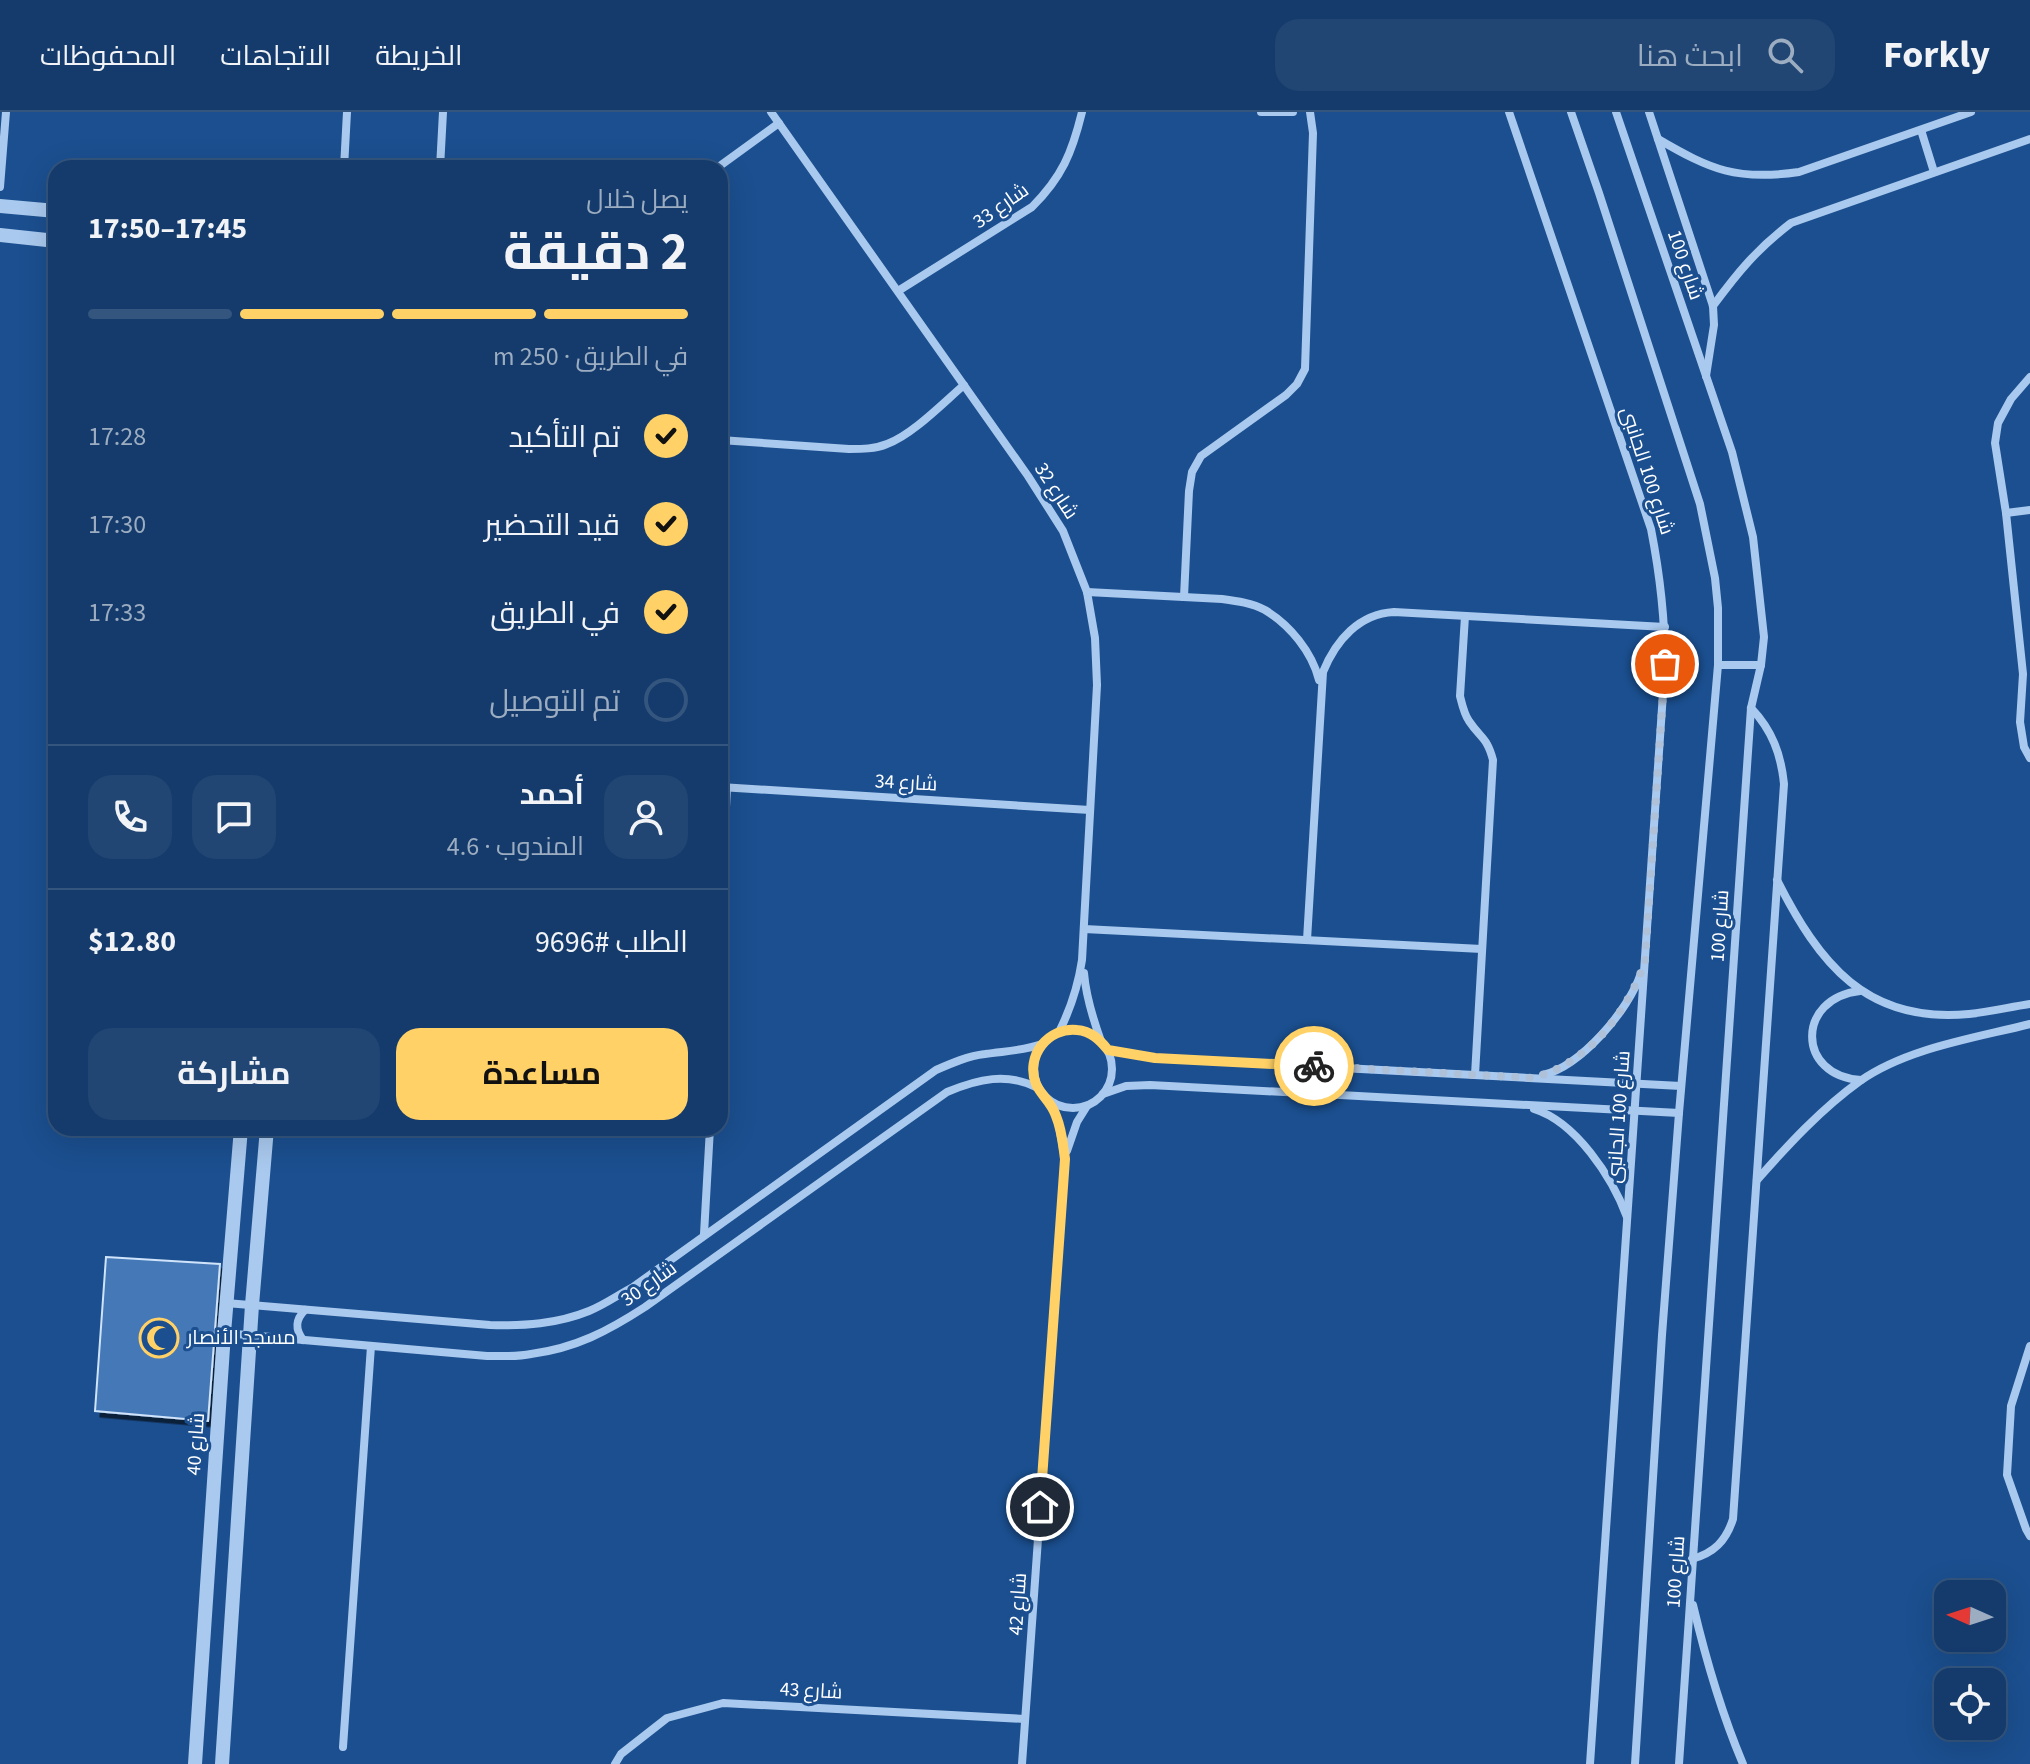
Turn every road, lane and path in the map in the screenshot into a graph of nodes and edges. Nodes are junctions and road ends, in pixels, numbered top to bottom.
1 (6, 112) edge
2 (347, 112) edge
3 (443, 112) edge
4 (771, 112) edge
5 (1082, 112) edge
6 (1261, 112) edge
7 (1293, 112) edge
8 (1310, 112) edge
9 (1509, 112) edge
10 (1571, 112) edge
11 (1616, 112) edge
12 (1649, 112) edge
13 (1971, 112) edge
14 (779, 123) junction
15 (1921, 130) junction
16 (1658, 139) junction
17 (2030, 139) edge
18 (344, 160) edge
19 (440, 160) edge
20 (728, 160) edge
21 (1934, 172) junction
22 (0, 187) edge
23 (0, 206) edge
24 (48, 210) edge
25 (0, 235) edge
26 (48, 240) edge
27 (898, 291) junction
28 (1713, 306) junction
29 (1706, 377) junction
30 (2030, 377) edge
31 (964, 385) junction
32 (728, 441) edge
33 (2030, 510) edge
34 (2006, 513) junction
35 (1087, 592) junction
36 (1184, 597) junction
37 (1465, 616) junction
38 (1665, 627) junction
39 (1718, 665) junction
40 (1761, 665) junction
41 (2027, 673) edge
42 (1321, 689) junction
43 (1751, 708) junction
44 (2030, 758) edge
45 (728, 787) edge
46 (1090, 810) junction
47 (1777, 879) junction
48 (1084, 929) junction
49 (1307, 940) junction
50 (1482, 949) junction
51 (1082, 960) junction
52 (1645, 961) junction
53 (1860, 991) junction
54 (2030, 1004) edge
55 (2030, 1024) edge
56 (1059, 1032) junction
57 (1101, 1041) junction
58 (1042, 1044) junction
59 (1108, 1050) junction
60 (1475, 1075) junction
61 (1532, 1078) junction
62 (1861, 1080) junction
63 (1637, 1084) junction
64 (1681, 1086) junction
65 (1038, 1088) junction
66 (1103, 1094) junction
67 (1051, 1102) junction
68 (1522, 1105) junction
69 (1087, 1106) junction
70 (1636, 1111) junction
71 (1679, 1113) junction
72 (240, 1136) edge
73 (266, 1136) edge
74 (710, 1136) edge
75 (1065, 1159) junction
76 (1756, 1181) junction
77 (1628, 1221) junction
78 (704, 1234) junction
79 (226, 1303) junction
80 (252, 1305) junction
81 (305, 1310) junction
82 (224, 1333) junction
83 (250, 1335) junction
84 (303, 1340) junction
85 (371, 1346) junction
86 (2030, 1346) edge
87 (2030, 1536) edge
88 (1692, 1559) junction
89 (1690, 1594) junction
90 (1025, 1719) junction
91 (343, 1747) dead end
92 (195, 1764) edge
93 (222, 1764) edge
94 (615, 1764) edge
95 (1022, 1764) edge
96 (1590, 1764) edge
97 (1635, 1764) edge
98 (1679, 1764) edge
99 (1743, 1764) edge

1 - 22 street
2 - 18 street
3 - 19 street
4 - 14 street, شارع 32
5 - 27 street, شارع 33
6 - 7 street
8 - 36 street
9 - 38 street, شارع 100 الجانبى
10 - 39 street, شارع 100
11 - 29 street, شارع 100
12 - 16 street
13 - 15 street
14 - 20 street
14 - 27 street, شارع 32
15 - 16 street
15 - 21 street
16 - 28 street
17 - 21 street
21 - 28 street
23 - 24 street
25 - 26 street
27 - 31 street, شارع 32
28 - 29 street
29 - 40 street, شارع 100
30 - 34 street
31 - 32 street
31 - 35 street, شارع 32
33 - 34 street
34 - 41 street
35 - 36 street
35 - 46 street, شارع 32
36 - 42 street
37 - 38 street
37 - 42 street
37 - 50 street
38 - 52 street, شارع 100 الجانبى
39 - 40 street
39 - 64 street, شارع 100
40 - 43 street, شارع 100
41 - 44 street
42 - 49 street
43 - 47 street
43 - 88 street, شارع 100
45 - 46 street, شارع 34
46 - 48 street, شارع 32
47 - 53 street
47 - 76 street
48 - 49 street
48 - 51 street, شارع 32
49 - 50 street
50 - 60 street
51 - 56 street, شارع 32
51 - 57 street, شارع 32
52 - 61 street
52 - 63 street, شارع 100 الجانبى
53 - 54 street
53 - 62 street
55 - 62 street
56 - 57 street
56 - 58 street
57 - 59 street
58 - 65 street
58 - 78 street, شارع 30
59 - 60 street
59 - 66 street
60 - 61 street
61 - 63 street
62 - 76 street
63 - 64 street
63 - 70 street, شارع 100 الجانبى
64 - 71 street, شارع 100
65 - 67 street
65 - 85 street, شارع 30
66 - 68 street
66 - 69 street
67 - 69 street
67 - 75 street, شارع 42
68 - 70 street
68 - 77 street
69 - 75 street, شارع 42
70 - 71 street
70 - 77 street, شارع 100 الجانبى
71 - 97 street, شارع 100
72 - 79 street, شارع 40
73 - 80 street
74 - 78 street
75 - 90 street, شارع 42
76 - 88 street
77 - 96 street, شارع 100 الجانبى
78 - 81 street, شارع 30
79 - 80 street, شارع 30
79 - 82 street, شارع 40
80 - 81 street, شارع 30
80 - 83 street
81 - 84 street
82 - 83 street, شارع 30
82 - 92 street, شارع 40
83 - 84 street, شارع 30
83 - 93 street
84 - 85 street, شارع 30
85 - 91 street
86 - 87 street
88 - 89 street, شارع 100
89 - 98 street, شارع 100
89 - 99 street
90 - 94 street, شارع 43
90 - 95 street, شارع 42

